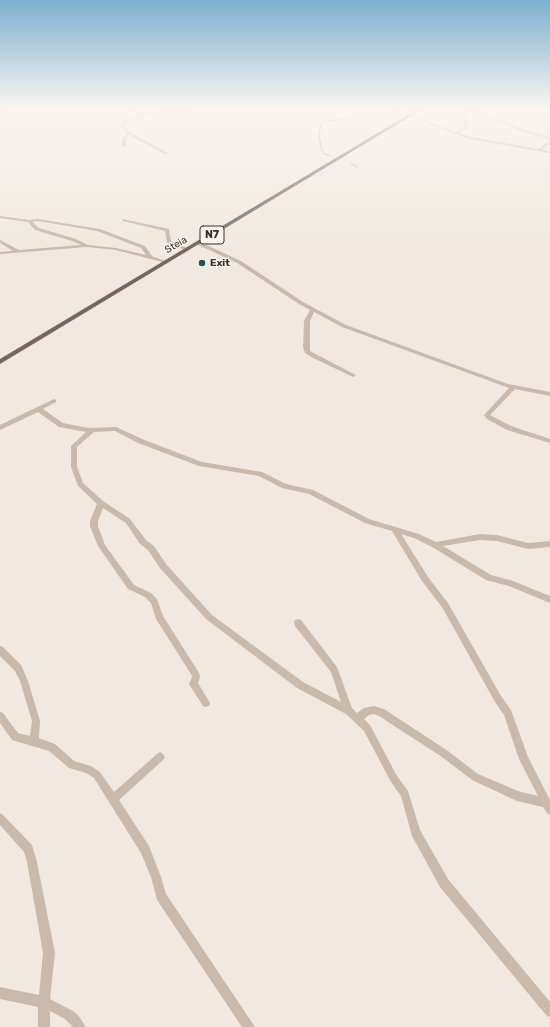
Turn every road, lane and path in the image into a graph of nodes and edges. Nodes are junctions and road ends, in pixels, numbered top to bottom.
1 (344, 155) edge
2 (0, 217) edge
3 (125, 220) dead end
4 (29, 221) junction
5 (0, 241) edge
6 (198, 243) junction
7 (87, 246) junction
8 (187, 249) junction
9 (19, 252) junction
10 (0, 253) edge
11 (150, 257) junction
12 (166, 262) junction
13 (313, 310) junction
14 (0, 362) edge
15 (353, 375) dead end
16 (513, 388) junction
17 (550, 394) edge
18 (54, 401) dead end
19 (38, 408) junction
20 (0, 428) edge
21 (92, 430) junction
22 (550, 441) edge
23 (100, 503) junction
24 (394, 529) junction
25 (550, 544) edge
26 (435, 545) junction
27 (550, 600) edge
28 (298, 623) dead end
29 (0, 650) edge
30 (206, 703) dead end
31 (353, 715) junction
32 (0, 716) edge
33 (34, 741) junction
34 (160, 757) dead end
35 (113, 799) junction
36 (548, 807) edge
37 (0, 818) edge
38 (0, 993) edge
39 (44, 1002) junction
40 (550, 1010) edge
41 (44, 1027) edge
42 (80, 1027) edge
43 (249, 1027) edge

1 - 6 main road, Steia / N7
2 - 4 street
3 - 8 street
4 - 7 street
4 - 11 street
5 - 9 street
6 - 8 main road, Steia / N7
6 - 13 street
7 - 9 street
7 - 11 street
8 - 12 main road, Steia / N7
9 - 10 street
11 - 12 street
12 - 14 main road, Steia / N7
13 - 15 street
13 - 16 street
16 - 17 street
16 - 22 street
18 - 19 street
19 - 20 street
19 - 21 street
21 - 23 street
21 - 24 street
23 - 30 street
23 - 31 street
24 - 26 street
24 - 36 street
25 - 26 street
26 - 27 street
28 - 31 street
29 - 33 street
31 - 36 street
31 - 40 street
32 - 33 street
33 - 35 street
34 - 35 street
35 - 43 street
37 - 39 street
38 - 39 street
39 - 41 street
39 - 42 street

